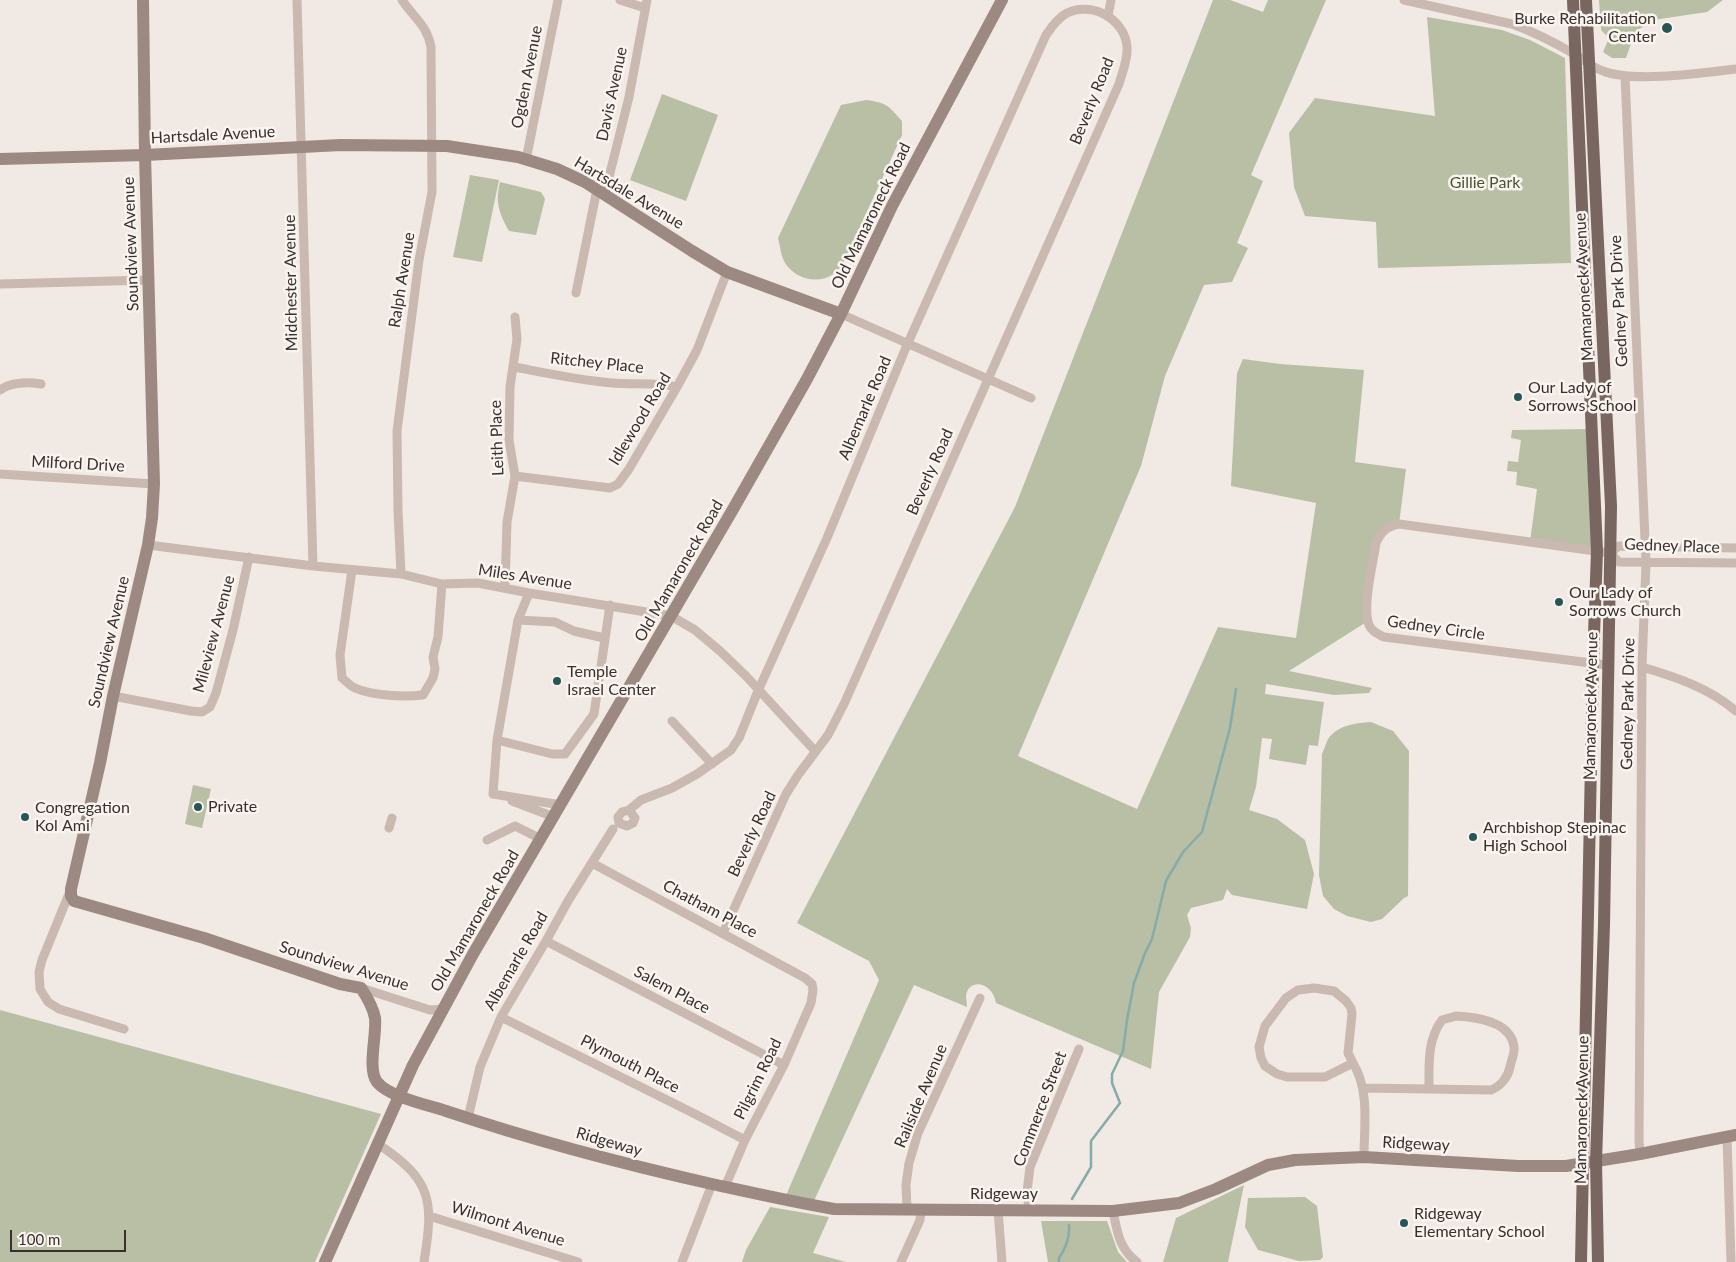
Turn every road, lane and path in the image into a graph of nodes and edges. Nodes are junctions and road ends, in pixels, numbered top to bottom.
1 (143, 0) edge
2 (297, 0) edge
3 (402, 0) edge
4 (558, 0) edge
5 (620, 0) edge
6 (1002, 0) edge
7 (1112, 0) edge
8 (1404, 0) edge
9 (1573, 0) edge
10 (1586, 0) edge
11 (1415, 1) edge
12 (646, 4) edge
13 (1108, 16) junction
14 (1575, 54) junction
15 (1589, 63) junction
16 (1736, 69) edge
17 (1625, 76) junction
18 (432, 145) junction
19 (302, 148) junction
20 (144, 155) junction
21 (0, 159) edge
22 (526, 160) junction
23 (601, 191) junction
24 (727, 272) junction
25 (149, 280) junction
26 (0, 284) edge
27 (576, 293) dead end
28 (841, 314) junction
29 (515, 317) dead end
30 (907, 345) junction
31 (514, 367) junction
32 (987, 379) junction
33 (41, 384) dead end
34 (677, 388) junction
35 (0, 390) edge
36 (1031, 398) dead end
37 (0, 474) edge
38 (515, 476) junction
39 (154, 484) junction
40 (148, 545) junction
41 (1646, 547) junction
42 (1736, 548) edge
43 (1604, 552) junction
44 (249, 557) junction
45 (1646, 563) junction
46 (1736, 563) edge
47 (313, 566) junction
48 (352, 570) junction
49 (401, 574) junction
50 (442, 584) junction
51 (505, 587) junction
52 (529, 593) junction
53 (610, 605) junction
54 (671, 616) junction
55 (518, 620) junction
56 (604, 638) junction
57 (1593, 663) junction
58 (1608, 665) junction
59 (1642, 667) junction
60 (758, 691) junction
61 (112, 696) junction
62 (1736, 711) edge
63 (672, 721) dead end
64 (1592, 736) junction
65 (1607, 737) junction
66 (497, 740) junction
67 (815, 751) junction
68 (712, 764) junction
69 (493, 794) junction
70 (1590, 804) junction
71 (561, 805) junction
72 (1606, 806) junction
73 (629, 810) dead end
74 (554, 817) junction
75 (392, 818) dead end
76 (389, 828) dead end
77 (613, 829) dead end
78 (541, 839) junction
79 (487, 840) dead end
80 (592, 863) junction
81 (71, 889) junction
82 (1589, 924) junction
83 (1604, 925) junction
84 (723, 933) junction
85 (546, 941) junction
86 (812, 984) joint
87 (361, 988) junction
88 (980, 998) dead end
89 (444, 1009) junction
90 (501, 1017) junction
91 (124, 1029) dead end
92 (1079, 1049) dead end
93 (1353, 1063) junction
94 (784, 1065) junction
95 (1364, 1088) junction
96 (1428, 1089) junction
97 (400, 1095) junction
98 (468, 1118) junction
99 (1732, 1136) edge
100 (745, 1140) junction
101 (378, 1144) junction
102 (1640, 1154) junction
103 (1364, 1157) junction
104 (1596, 1161) junction
105 (1582, 1163) junction
106 (719, 1185) junction
107 (907, 1210) junction
108 (920, 1210) junction
109 (998, 1210) junction
110 (1029, 1210) junction
111 (1113, 1211) junction
112 (429, 1216) junction
113 (325, 1262) edge
114 (424, 1262) edge
115 (578, 1262) edge
116 (682, 1262) edge
117 (901, 1262) edge
118 (1002, 1262) edge
119 (1137, 1262) edge
120 (1581, 1262) edge
121 (1598, 1262) edge
122 (1731, 1262) edge

1 - 20 street, Soundview Avenue
2 - 19 street, Midchester Avenue
3 - 18 street, Ralph Avenue
4 - 22 street, Ogden Avenue
5 - 12 street
6 - 28 street, Old Mamaroneck Road
7 - 13 street
8 - 11 street
9 - 14 main road, Mamaroneck Avenue
10 - 15 main road, Mamaroneck Avenue
11 - 14 street
12 - 23 street, Davis Avenue
13 - 30 street, Albemarle Road
13 - 32 street, Beverly Road
14 - 15 street
14 - 43 main road, Mamaroneck Avenue
15 - 17 street
15 - 43 main road, Mamaroneck Avenue
16 - 17 street
17 - 41 street, Gedney Park Drive
18 - 19 street, Hartsdale Avenue
18 - 22 street, Hartsdale Avenue
18 - 49 street, Ralph Avenue
19 - 20 street, Hartsdale Avenue
19 - 47 street, Midchester Avenue
20 - 21 street, Hartsdale Avenue
20 - 25 street, Soundview Avenue
22 - 23 street, Hartsdale Avenue
23 - 24 street, Hartsdale Avenue
23 - 27 street, Davis Avenue
24 - 28 street, Hartsdale Avenue
24 - 34 street, Idlewood Road
25 - 26 street
25 - 39 street, Soundview Avenue
28 - 30 street, Hartsdale Avenue
28 - 54 street, Old Mamaroneck Road
29 - 31 street, Leith Place
30 - 32 street, Hartsdale Avenue
30 - 60 street, Albemarle Road
31 - 34 street, Ritchey Place
31 - 38 street, Leith Place
32 - 36 street, Hartsdale Avenue
32 - 67 street, Beverly Road
33 - 35 street
34 - 38 street, Idlewood Road
37 - 39 street, Milford Drive
38 - 51 street, Leith Place
39 - 40 street, Soundview Avenue
40 - 44 street, Miles Avenue
40 - 61 street, Soundview Avenue
41 - 42 street, Gedney Place
41 - 43 street, Gedney Place
41 - 45 street, Gedney Park Drive
43 - 45 street, Gedney Place
43 - 57 main road, Mamaroneck Avenue
43 - 57 street, Gedney Circle
43 - 58 main road, Mamaroneck Avenue
44 - 47 street, Miles Avenue
44 - 61 street, Mileview Avenue
45 - 46 street, Gedney Place
45 - 59 street, Gedney Park Drive
47 - 48 street, Miles Avenue
48 - 49 street, Miles Avenue
48 - 50 street
49 - 50 street, Miles Avenue
50 - 51 street, Miles Avenue
51 - 52 street, Miles Avenue
52 - 53 street, Miles Avenue
52 - 55 street
53 - 54 street, Miles Avenue
53 - 56 street
54 - 60 street, Miles Avenue
54 - 71 street, Old Mamaroneck Road
55 - 56 street
55 - 66 street
56 - 66 street
57 - 58 street, Gedney Circle
57 - 64 main road, Mamaroneck Avenue
58 - 65 main road, Mamaroneck Avenue
59 - 62 street
59 - 102 street, Gedney Park Drive
60 - 67 street, Miles Avenue
60 - 68 street, Albemarle Road
61 - 81 street, Soundview Avenue
63 - 68 street
64 - 65 street
64 - 70 main road, Mamaroneck Avenue
65 - 72 main road, Mamaroneck Avenue
66 - 69 street
67 - 84 street, Beverly Road
68 - 73 street, Albemarle Road
69 - 71 street
69 - 74 street
70 - 72 street
70 - 82 main road, Mamaroneck Avenue
71 - 74 street, Old Mamaroneck Road
72 - 83 main road, Mamaroneck Avenue
74 - 78 street, Old Mamaroneck Road
75 - 76 street
77 - 80 street, Albemarle Road
78 - 79 street
78 - 89 street, Old Mamaroneck Road
80 - 84 street, Chatham Place
80 - 85 street, Albemarle Road
81 - 87 street, Soundview Avenue
81 - 91 street
82 - 83 street
82 - 105 main road, Mamaroneck Avenue
83 - 104 main road, Mamaroneck Avenue
84 - 86 street, Chatham Place
85 - 90 street, Albemarle Road
85 - 94 street, Salem Place
86 - 94 street, Pilgrim Road
87 - 89 street, Soundview Avenue
87 - 97 street, Ridgeway
88 - 107 street, Railside Avenue
89 - 97 street, Old Mamaroneck Road
90 - 98 street, Albemarle Road
90 - 100 street, Plymouth Place
92 - 110 street, Commerce Street
93 - 93 street
93 - 95 street
94 - 100 street, Pilgrim Road
95 - 96 street
95 - 103 street
96 - 96 street
97 - 98 street, Ridgeway
97 - 101 street, Old Mamaroneck Road
98 - 106 street, Ridgeway
99 - 102 street, Ridgeway
99 - 122 street
100 - 106 street, Pilgrim Road
101 - 112 street
101 - 113 street, Old Mamaroneck Road
102 - 104 street, Ridgeway
103 - 105 street, Ridgeway
103 - 111 street, Ridgeway
104 - 105 street, Ridgeway
104 - 121 main road, Mamaroneck Avenue
105 - 120 main road, Mamaroneck Avenue
106 - 107 street, Ridgeway
106 - 116 street, Pilgrim Road
107 - 108 street, Ridgeway
108 - 109 street, Ridgeway
108 - 117 street
109 - 110 street, Ridgeway
109 - 118 street
110 - 111 street, Ridgeway
111 - 119 street
112 - 114 street
112 - 115 street, Wilmont Avenue

